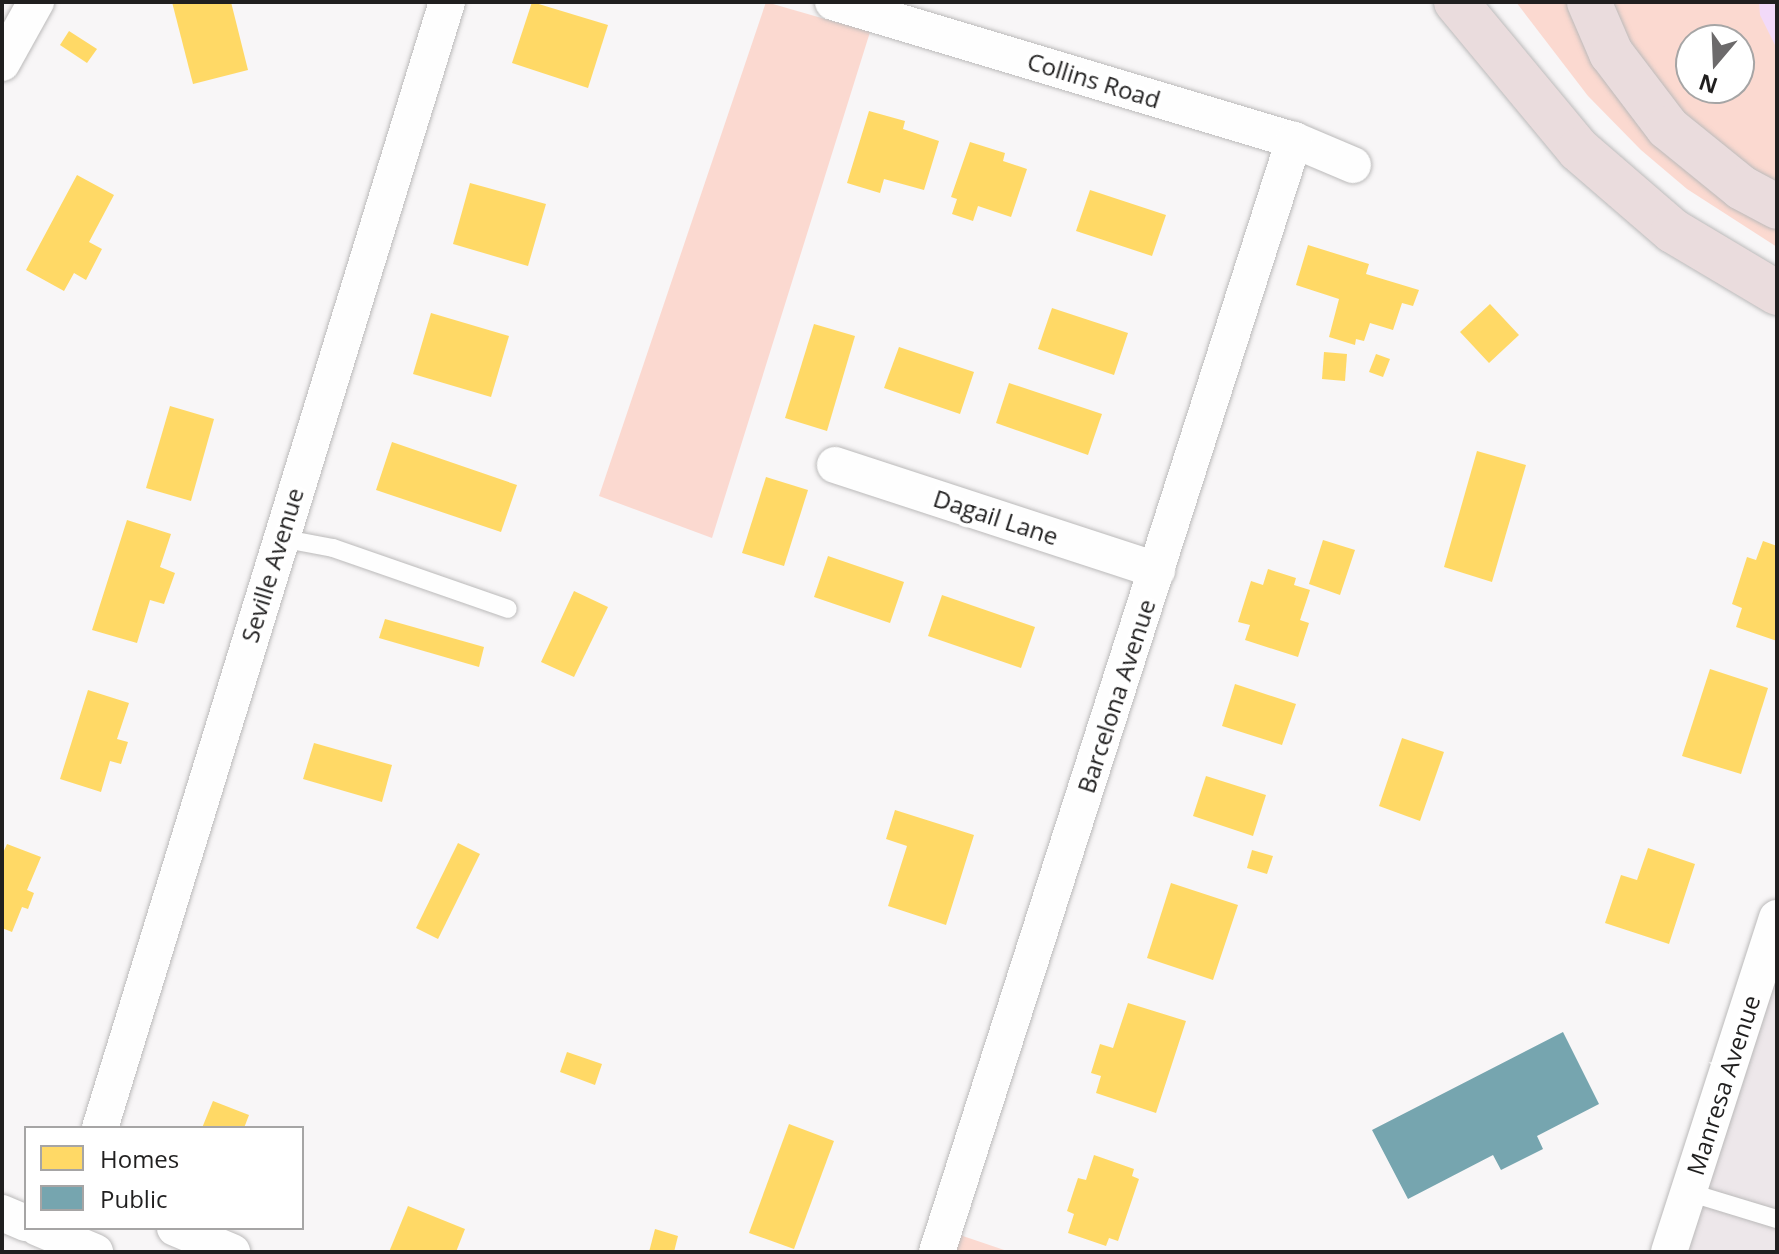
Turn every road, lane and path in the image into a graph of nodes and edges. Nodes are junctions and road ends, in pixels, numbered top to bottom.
1 (36, 2) edge
2 (447, 2) edge
3 (833, 2) edge
4 (1456, 2) edge
5 (1589, 2) edge
6 (2, 63) edge
7 (1294, 140) junction
8 (1353, 165) dead end
9 (1777, 207) edge
10 (1777, 293) edge
11 (835, 465) dead end
12 (280, 538) junction
13 (1157, 570) junction
14 (508, 609) dead end
15 (1777, 918) edge
16 (101, 1126) edge
17 (1688, 1192) junction
18 (2, 1213) edge
19 (1777, 1219) edge
20 (24, 1222) edge
21 (43, 1230) edge
22 (180, 1230) edge
23 (95, 1252) edge
24 (232, 1252) edge
25 (937, 1252) edge
26 (1669, 1252) edge

1 - 6 street
2 - 12 street, Seville Avenue
3 - 7 street, Collins Road
4 - 10 highway
5 - 9 highway
7 - 8 street, Collins Road
7 - 13 street, Barcelona Avenue
11 - 13 street, Dagail Lane
12 - 14 lane
12 - 16 street, Seville Avenue
13 - 25 street, Barcelona Avenue
15 - 17 street, Manresa Avenue
17 - 19 lane
17 - 26 street, Manresa Avenue
18 - 20 street
21 - 23 street
22 - 24 street

